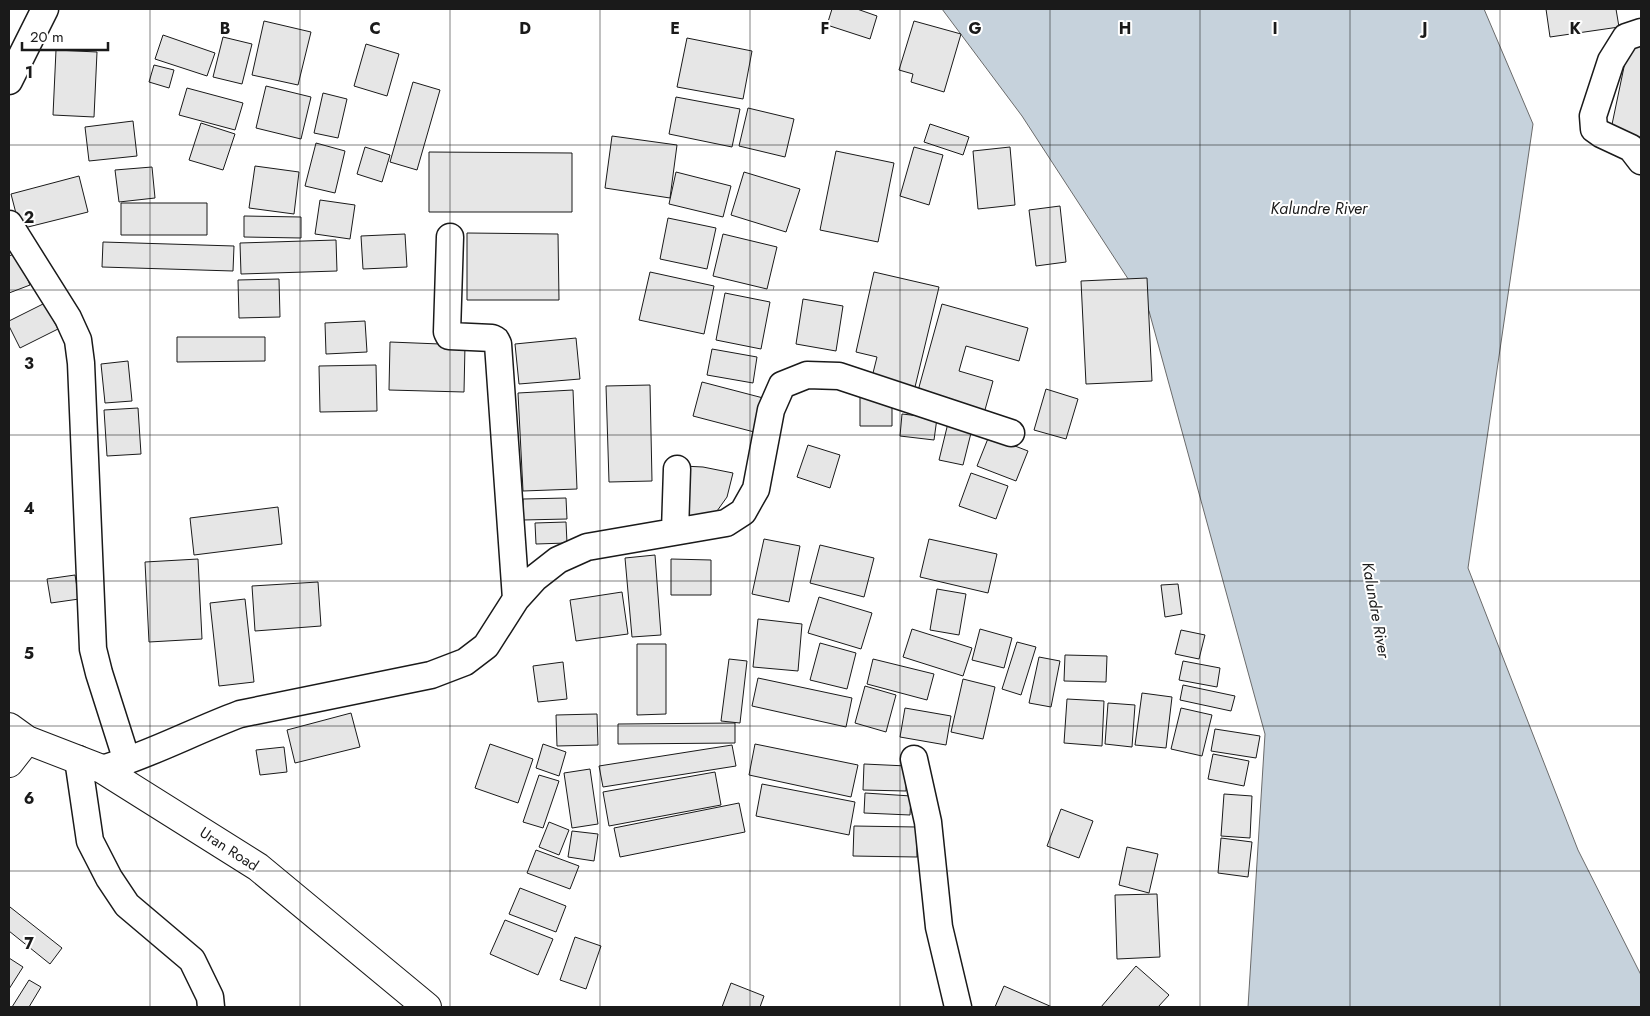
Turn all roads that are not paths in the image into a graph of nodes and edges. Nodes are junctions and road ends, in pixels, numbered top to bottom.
1 (45, 9) edge
2 (1641, 32) edge
3 (9, 81) edge
4 (1641, 162) edge
5 (9, 224) edge
6 (450, 237) dead end
7 (1011, 433) dead end
8 (677, 469) dead end
9 (675, 531) junction
10 (516, 599) junction
11 (18, 734) edge
12 (914, 759) dead end
13 (9, 763) edge
14 (102, 763) junction
15 (211, 1007) edge
16 (427, 1007) edge
17 (958, 1007) edge

1 - 3 street
2 - 4 street
5 - 14 street
6 - 10 street
7 - 9 street
8 - 9 street
9 - 10 street
10 - 14 street
11 - 13 main road
11 - 14 main road, Uran Road
12 - 17 street
14 - 15 street
14 - 16 main road, Uran Road

